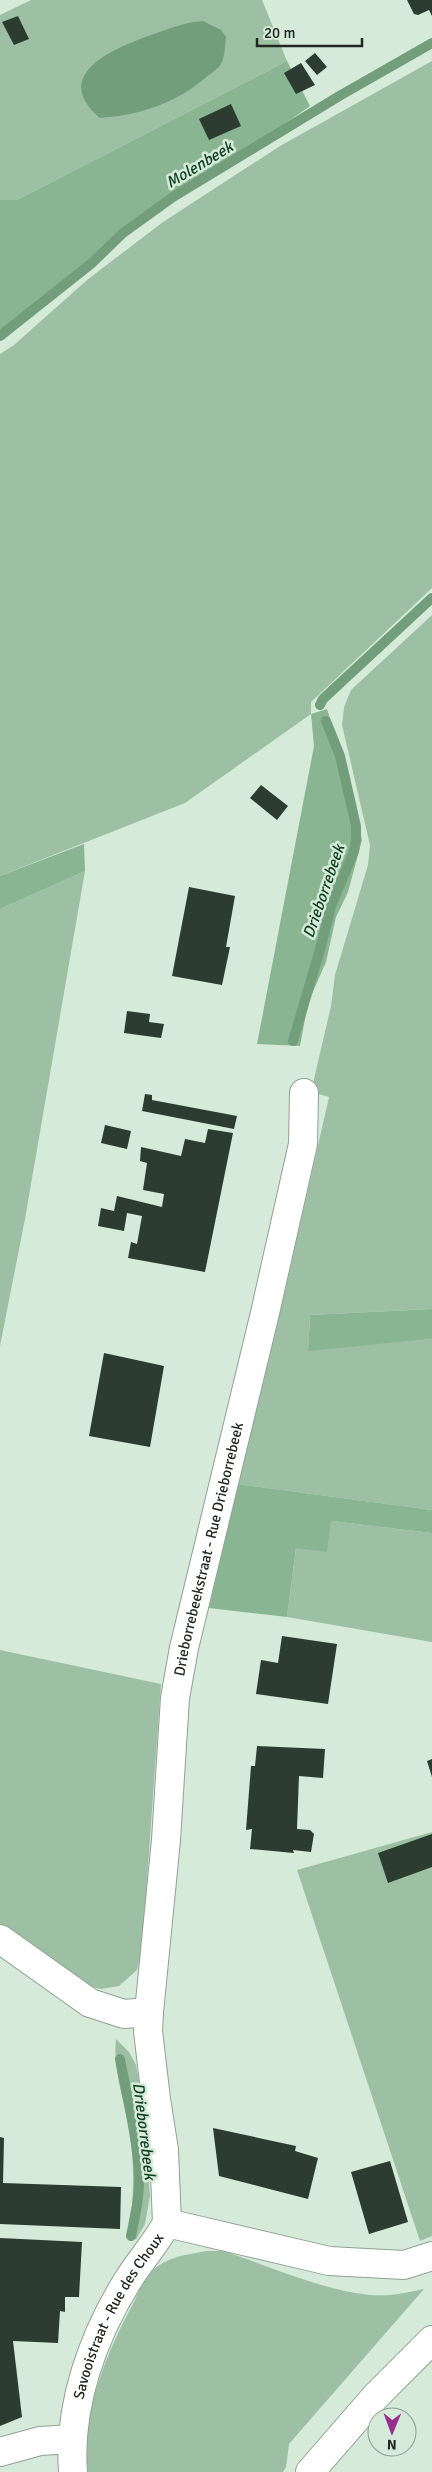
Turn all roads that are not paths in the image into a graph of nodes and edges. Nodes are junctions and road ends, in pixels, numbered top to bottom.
1 (304, 1094) dead end
2 (0, 1939) edge
3 (149, 2012) junction
4 (167, 2223) junction
5 (432, 2256) edge
6 (432, 2340) edge
7 (72, 2439) junction
8 (0, 2452) edge
9 (73, 2472) edge
10 (310, 2472) edge

1 - 3 street, Drieborrebeekstraat - Rue Drieborrebeek
2 - 3 street
3 - 4 street, Drieborrebeekstraat - Rue Drieborrebeek
4 - 5 street, Savooistraat - Rue des Choux
4 - 7 street, Savooistraat - Rue des Choux
6 - 10 street
7 - 8 street
7 - 9 street, Savooistraat - Rue des Choux

